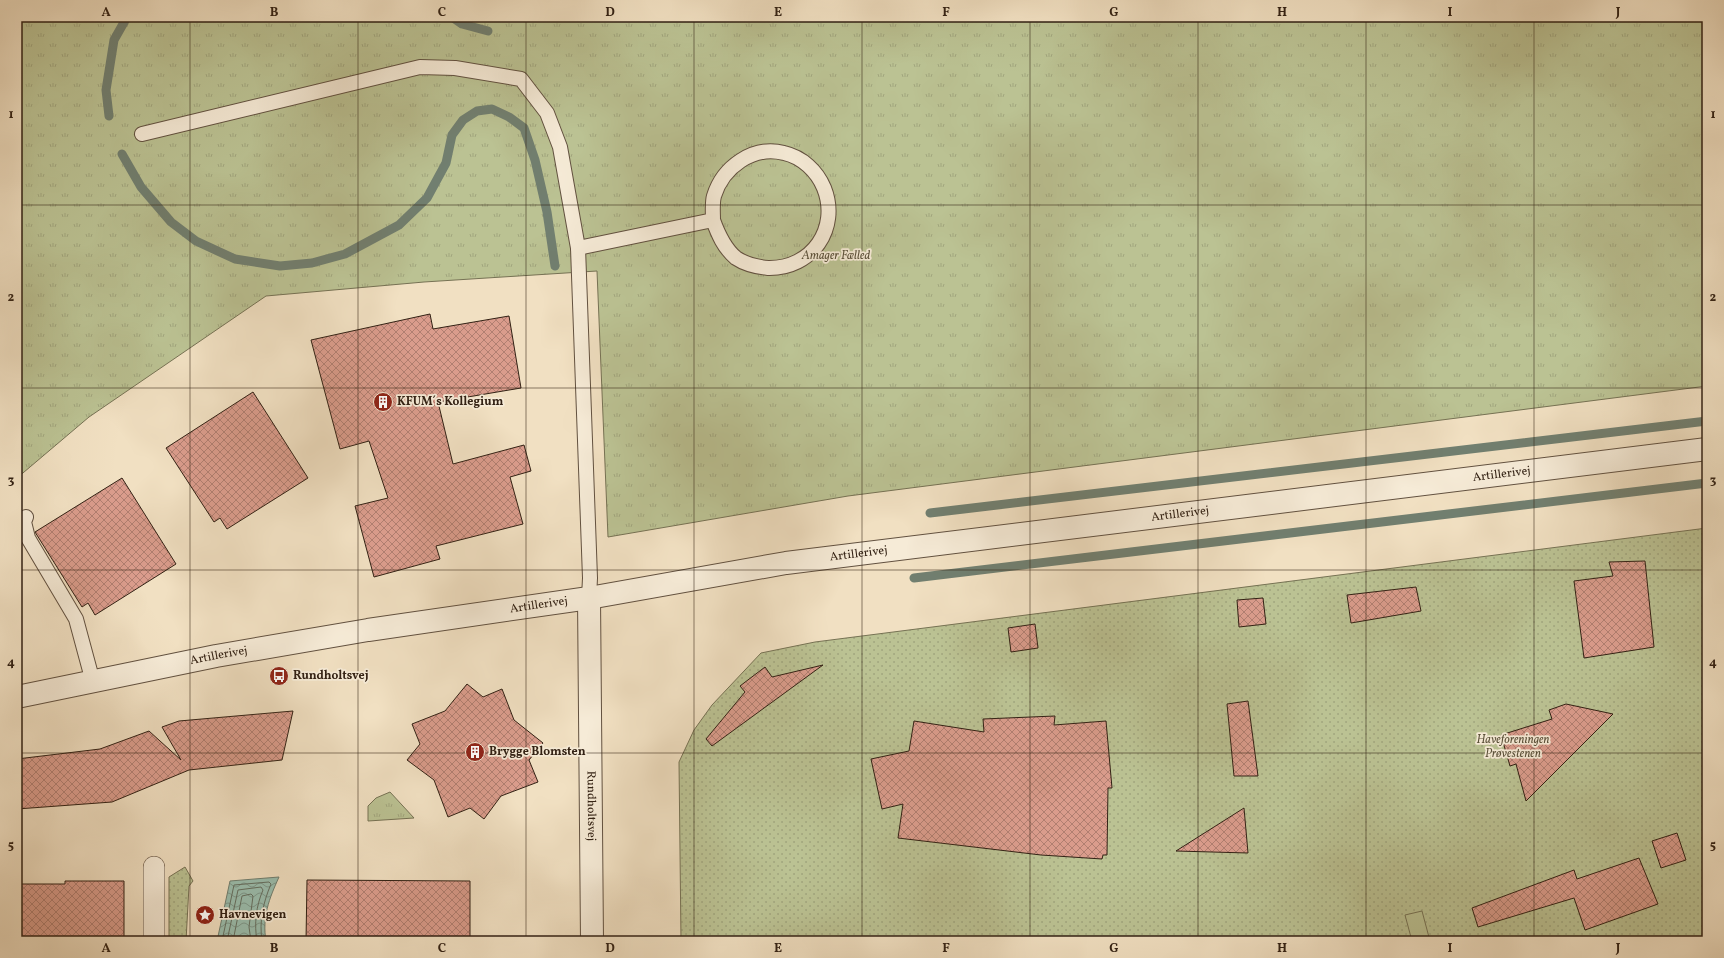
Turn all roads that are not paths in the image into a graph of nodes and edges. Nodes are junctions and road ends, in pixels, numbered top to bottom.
1 (142, 134) dead end
2 (713, 220) junction
3 (578, 248) junction
4 (1707, 449) edge
5 (26, 517) dead end
6 (589, 598) junction
7 (93, 682) junction
8 (17, 697) edge
9 (154, 867) dead end
10 (154, 941) edge
11 (592, 941) edge

1 - 3 lane
2 - 2 lane
2 - 3 lane
3 - 6 lane
4 - 6 street, Artillerivej
5 - 7 lane
6 - 7 street, Artillerivej
6 - 11 street, Rundholtsvej
7 - 8 street, Artillerivej
9 - 10 street

